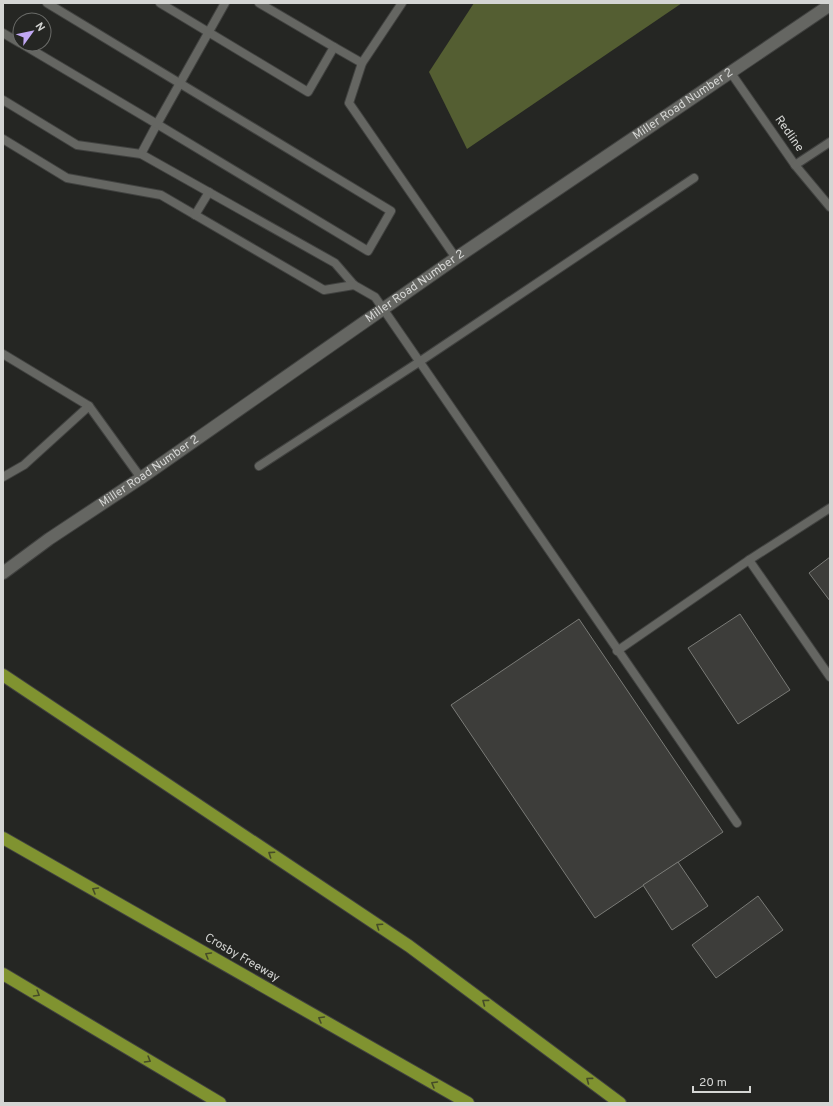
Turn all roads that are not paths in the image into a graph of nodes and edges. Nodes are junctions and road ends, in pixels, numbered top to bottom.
1 (48, 3) edge
2 (160, 3) edge
3 (225, 3) edge
4 (260, 3) edge
5 (402, 3) edge
6 (830, 5) edge
7 (208, 32) junction
8 (3, 33) edge
9 (12, 38) edge
10 (334, 47) junction
11 (35, 52) edge
12 (362, 63) junction
13 (731, 73) junction
14 (180, 83) junction
15 (3, 100) edge
16 (157, 124) junction
17 (3, 139) edge
18 (830, 142) edge
19 (141, 154) junction
20 (795, 165) junction
21 (694, 178) dead end
22 (209, 192) junction
23 (830, 207) edge
24 (195, 215) junction
25 (456, 258) junction
26 (354, 285) junction
27 (383, 309) junction
28 (3, 354) edge
29 (420, 362) junction
30 (89, 406) junction
31 (260, 466) dead end
32 (3, 477) edge
33 (141, 478) junction
34 (830, 508) edge
35 (749, 560) junction
36 (3, 573) edge
37 (617, 650) junction
38 (3, 674) edge
39 (830, 677) edge
40 (737, 824) dead end
41 (3, 838) edge
42 (3, 974) edge
43 (220, 1103) edge
44 (468, 1103) edge
45 (620, 1103) edge

1 - 14 lane
2 - 7 lane
3 - 7 lane
4 - 10 lane
5 - 12 lane
6 - 13 main road, Miller Road Number 2
7 - 10 lane
7 - 14 lane
8 - 9 lane
10 - 12 lane
11 - 16 lane
12 - 25 lane
13 - 20 lane, Redline
13 - 25 main road, Miller Road Number 2
14 - 16 lane
14 - 16 lane
15 - 19 lane
16 - 19 lane
17 - 24 lane
18 - 20 lane
19 - 22 lane
20 - 23 lane, Redline
21 - 29 lane
22 - 24 lane
22 - 26 lane
24 - 26 lane
25 - 27 main road, Miller Road Number 2
26 - 27 lane
27 - 29 lane
27 - 33 main road, Miller Road Number 2
28 - 30 lane
29 - 31 lane
29 - 37 lane
30 - 32 lane
30 - 33 lane
33 - 36 main road, Miller Road Number 2
34 - 35 lane
35 - 37 lane
35 - 39 lane
37 - 40 lane
45 -> 38 highway
44 -> 41 highway, Crosby Freeway
42 -> 43 highway

